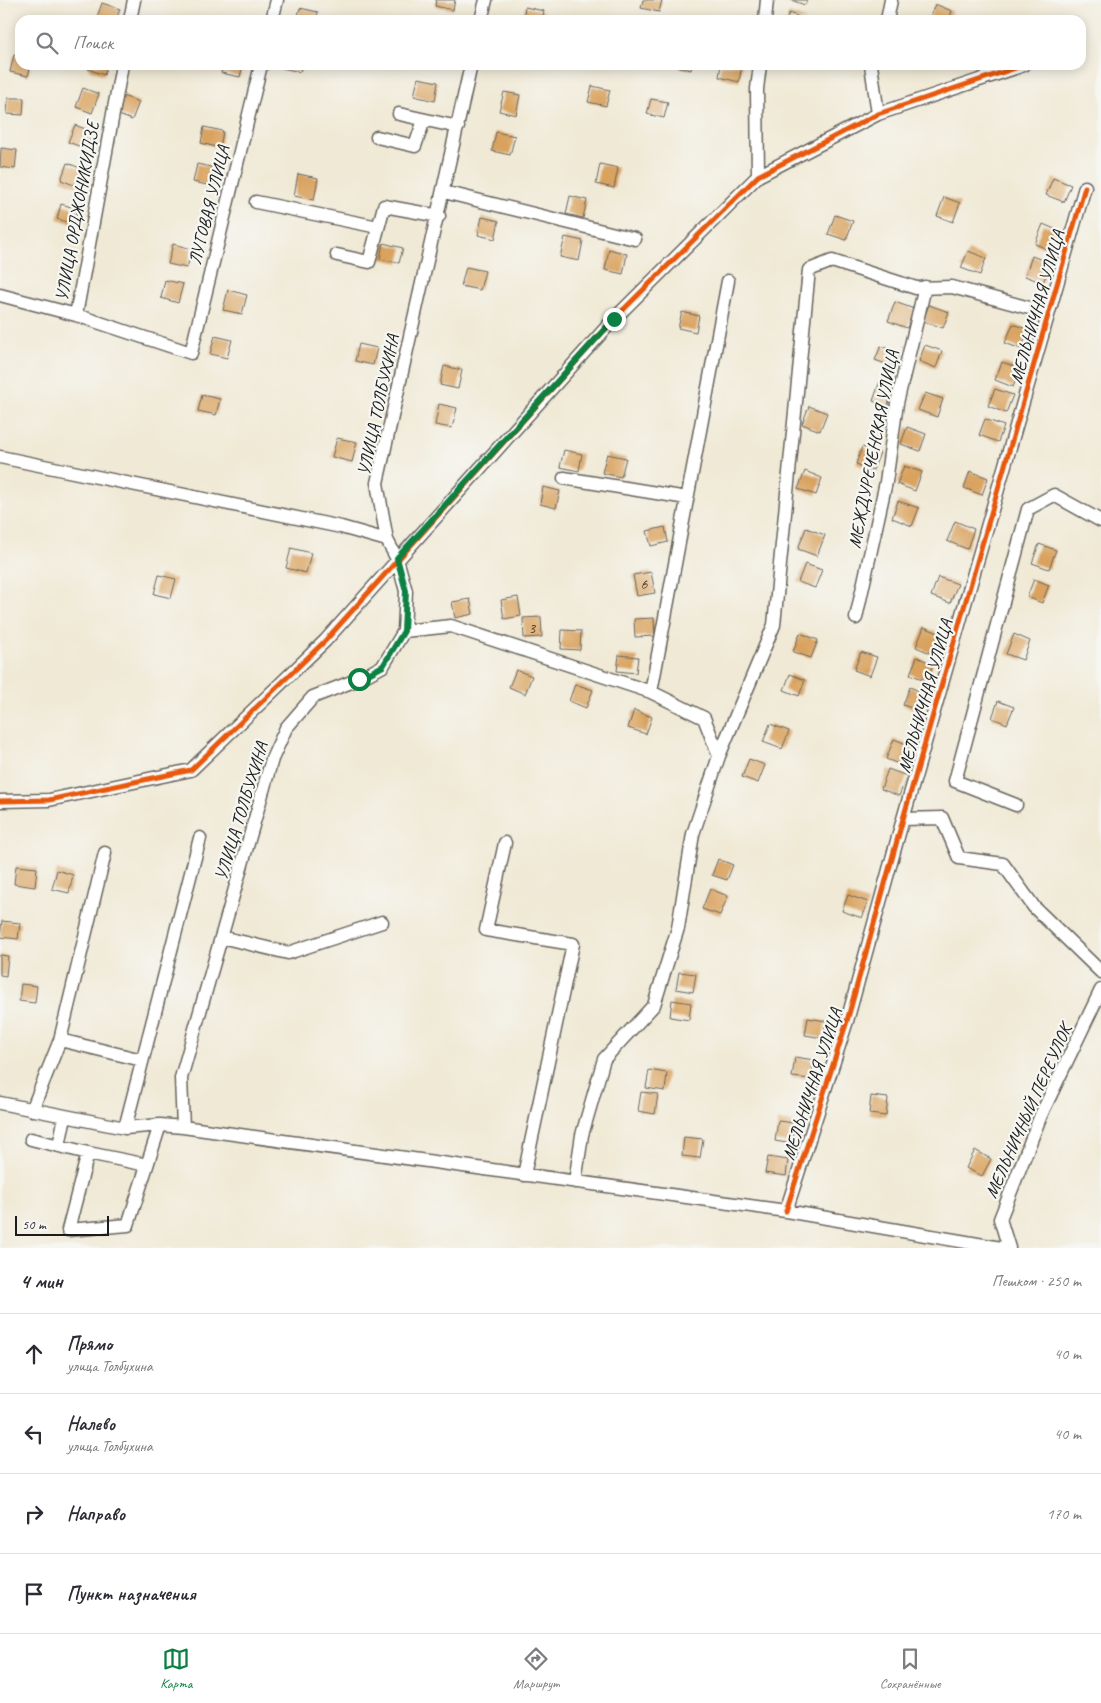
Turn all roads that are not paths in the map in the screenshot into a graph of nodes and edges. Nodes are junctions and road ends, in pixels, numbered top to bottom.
1 (134, 0) edge
2 (277, 0) edge
3 (486, 0) edge
4 (767, 0) edge
5 (891, 0) edge
6 (131, 15) edge
7 (273, 15) edge
8 (482, 15) edge
9 (766, 15) edge
10 (888, 15) edge
11 (121, 70) edge
12 (261, 70) edge
13 (470, 70) edge
14 (759, 70) edge
15 (873, 70) edge
16 (1009, 70) edge
17 (399, 114) dead end
18 (878, 114) junction
19 (424, 120) junction
20 (458, 127) junction
21 (377, 137) dead end
22 (758, 176) junction
23 (1085, 187) dead end
24 (444, 192) junction
25 (256, 202) dead end
26 (439, 216) junction
27 (378, 227) junction
28 (634, 239) dead end
29 (337, 254) dead end
30 (728, 281) dead end
31 (926, 287) junction
32 (0, 295) edge
33 (1048, 313) junction
34 (76, 315) junction
35 (0, 456) edge
36 (564, 478) dead end
37 (687, 498) junction
38 (1101, 521) edge
39 (387, 540) junction
40 (397, 558) junction
41 (856, 618) dead end
42 (404, 631) junction
43 (651, 692) junction
44 (719, 756) junction
45 (0, 801) edge
46 (1016, 805) dead end
47 (903, 819) junction
48 (200, 838) dead end
49 (505, 843) dead end
50 (105, 853) dead end
51 (382, 922) dead end
52 (222, 937) junction
53 (1101, 972) edge
54 (1101, 990) edge
55 (60, 1040) junction
56 (142, 1060) junction
57 (0, 1103) edge
58 (32, 1110) junction
59 (65, 1116) junction
60 (160, 1125) junction
61 (125, 1128) junction
62 (183, 1128) junction
63 (31, 1139) dead end
64 (59, 1146) junction
65 (88, 1153) junction
66 (147, 1165) junction
67 (524, 1174) junction
68 (575, 1182) junction
69 (786, 1211) junction
70 (1002, 1248) edge
71 (1009, 1248) edge

1 - 6 street
2 - 7 street
3 - 8 street
4 - 9 street
5 - 10 street
11 - 34 street, УЛИЦА ОРДЖОНИКИДЗЕ
12 - 34 street, ЛУГОВАЯ УЛИЦА
13 - 20 street, УЛИЦА ТОЛБУХИНА
14 - 22 street
15 - 18 street
16 - 18 street
17 - 19 street
18 - 22 street
19 - 20 street
19 - 21 street
20 - 24 street, УЛИЦА ТОЛБУХИНА
22 - 40 street
23 - 33 street, МЕЛЬНИЧНАЯ УЛИЦА
24 - 26 street, УЛИЦА ТОЛБУХИНА
24 - 28 street
25 - 27 street
26 - 27 street
26 - 39 street, УЛИЦА ТОЛБУХИНА
27 - 29 street
30 - 37 street
31 - 33 street
31 - 41 street, МЕЖДУРЕЧЕНСКАЯ УЛИЦА
31 - 44 street
32 - 34 street, УЛИЦА ОРДЖОНИКИДЗЕ
33 - 47 street, МЕЛЬНИЧНАЯ УЛИЦА
35 - 39 street
36 - 37 street
37 - 43 street
38 - 46 street
39 - 40 street, УЛИЦА ТОЛБУХИНА
40 - 42 street, УЛИЦА ТОЛБУХИНА
40 - 45 street
42 - 43 street
42 - 52 street, УЛИЦА ТОЛБУХИНА
43 - 44 street
44 - 68 street
47 - 53 street
47 - 69 street, МЕЛЬНИЧНАЯ УЛИЦА
48 - 56 street
49 - 67 street
50 - 55 street
51 - 52 street
52 - 62 street, УЛИЦА ТОЛБУХИНА
54 - 71 street, МЕЛЬНИЧНЫЙ ПЕРЕУЛОК
55 - 56 street
55 - 58 street
56 - 61 street
57 - 58 street
58 - 59 street
59 - 61 street
59 - 64 street
60 - 61 street
60 - 62 street
60 - 66 street
62 - 67 street
63 - 64 street
64 - 65 street
65 - 66 street
65 - 66 street
67 - 68 street
68 - 69 street
69 - 70 street

